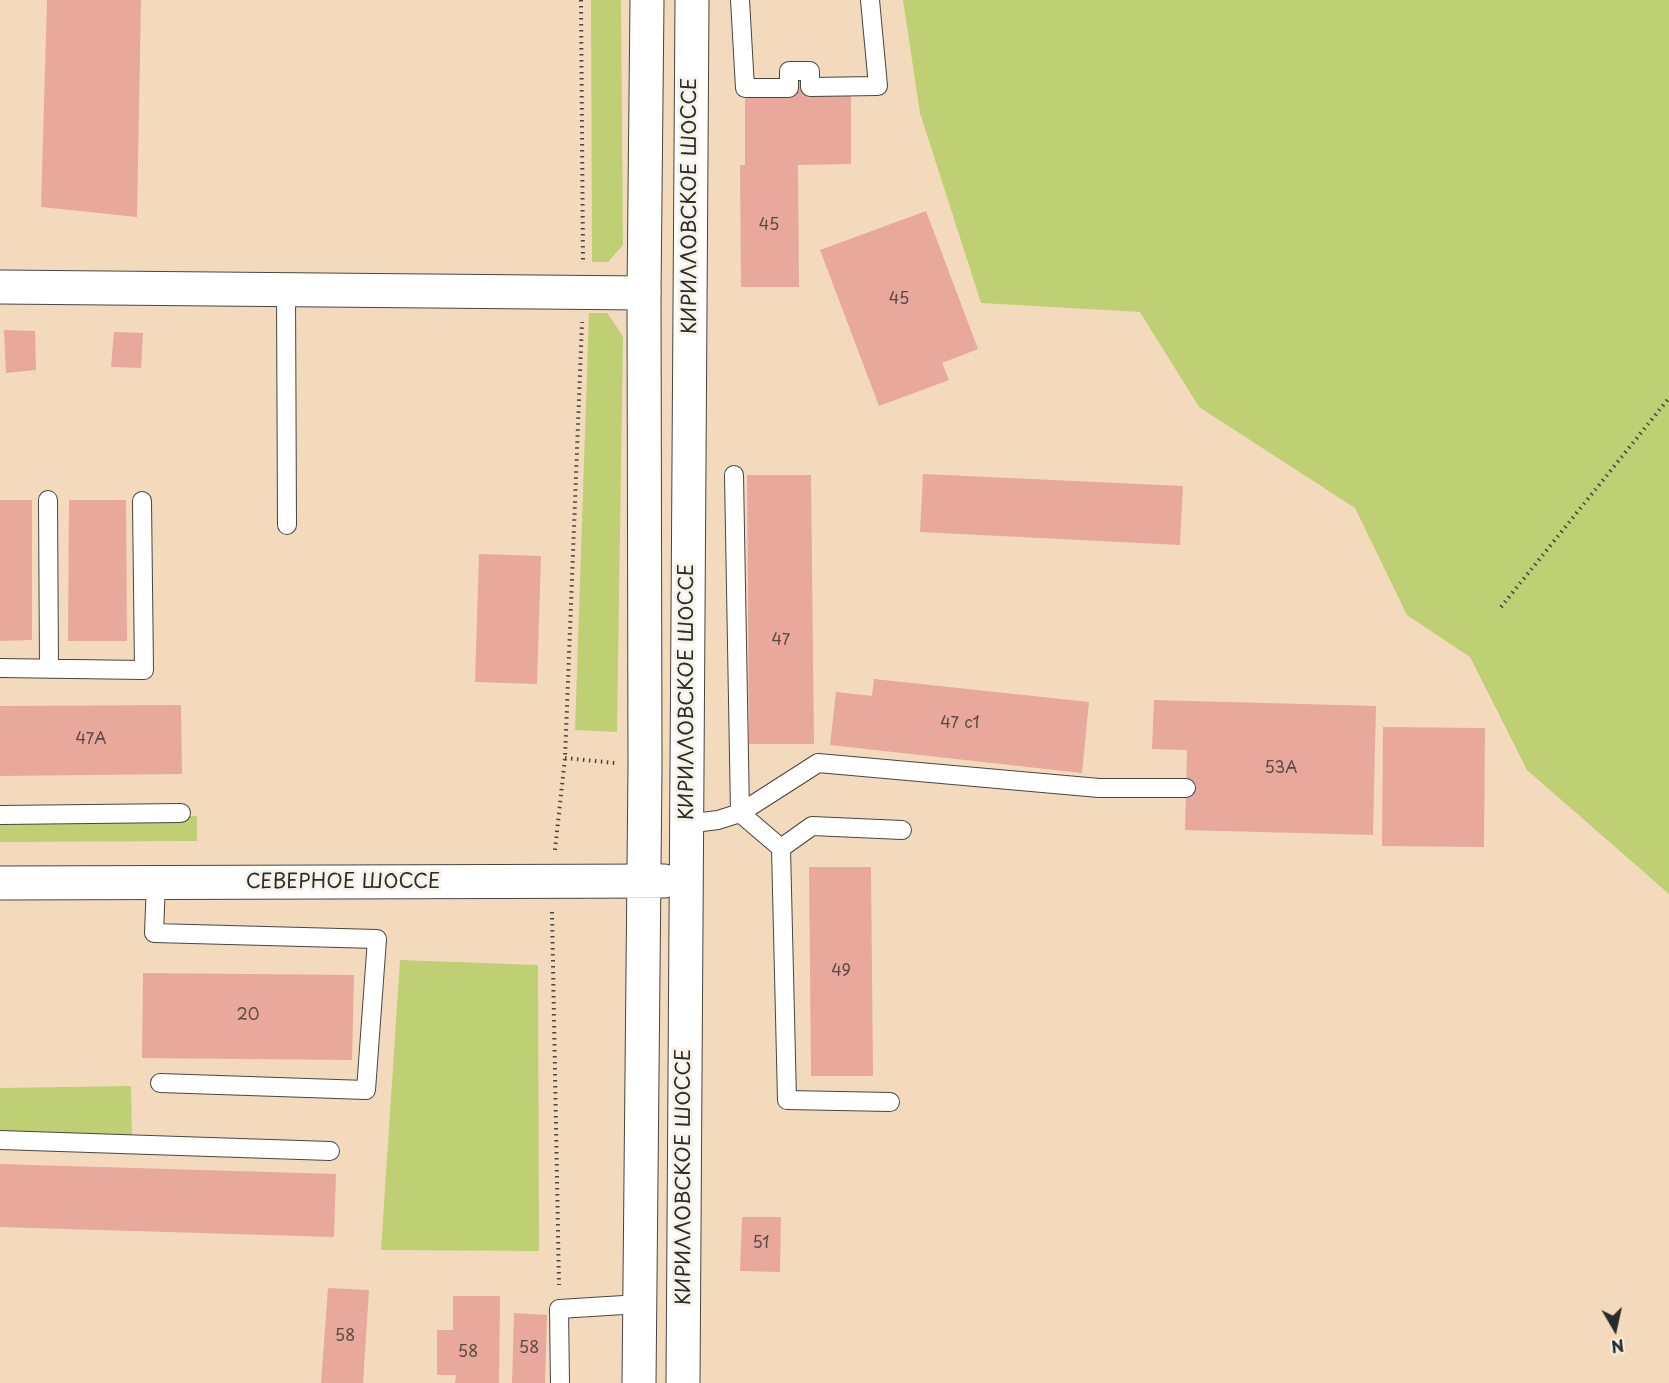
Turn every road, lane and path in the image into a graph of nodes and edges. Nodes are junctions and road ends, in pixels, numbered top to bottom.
1 (581, 0) edge
2 (647, 0) edge
3 (692, 0) edge
4 (740, 0) edge
5 (870, 0) edge
6 (0, 287) edge
7 (286, 290) junction
8 (644, 293) junction
9 (583, 294) junction
10 (1669, 398) edge
11 (734, 475) dead end
12 (48, 500) dead end
13 (142, 501) dead end
14 (287, 525) dead end
15 (1501, 607) dead end
16 (0, 668) edge
17 (48, 669) junction
18 (1186, 788) dead end
19 (181, 813) dead end
20 (740, 813) junction
21 (0, 815) edge
22 (686, 824) junction
23 (902, 830) dead end
24 (781, 848) junction
25 (552, 881) junction
26 (643, 881) junction
27 (687, 881) junction
28 (156, 882) junction
29 (0, 883) edge
30 (160, 1083) dead end
31 (890, 1102) dead end
32 (0, 1140) edge
33 (330, 1151) dead end
34 (640, 1304) junction
35 (559, 1309) junction
36 (560, 1383) edge
37 (639, 1383) edge
38 (683, 1383) edge

1 - 9 path
2 - 8 main road
3 - 22 main road, КИРИЛЛОВСКОЕ ШОССЕ
4 - 5 lane
6 - 7 main road
7 - 9 main road
7 - 14 lane
8 - 9 main road
8 - 26 main road
9 - 25 path
10 - 15 path
11 - 20 lane
12 - 17 lane
13 - 17 lane
16 - 17 lane
18 - 20 lane
19 - 21 lane
20 - 22 lane
20 - 24 lane
22 - 27 main road, КИРИЛЛОВСКОЕ ШОССЕ
23 - 24 lane
24 - 31 lane
25 - 26 main road, СЕВЕРНОЕ ШОССЕ
25 - 28 main road, СЕВЕРНОЕ ШОССЕ
25 - 35 path
26 - 27 main road, СЕВЕРНОЕ ШОССЕ
26 - 34 main road
27 - 38 main road, КИРИЛЛОВСКОЕ ШОССЕ
28 - 29 main road, СЕВЕРНОЕ ШОССЕ
28 - 30 lane
32 - 33 lane
34 - 35 lane
34 - 37 main road
35 - 36 lane

